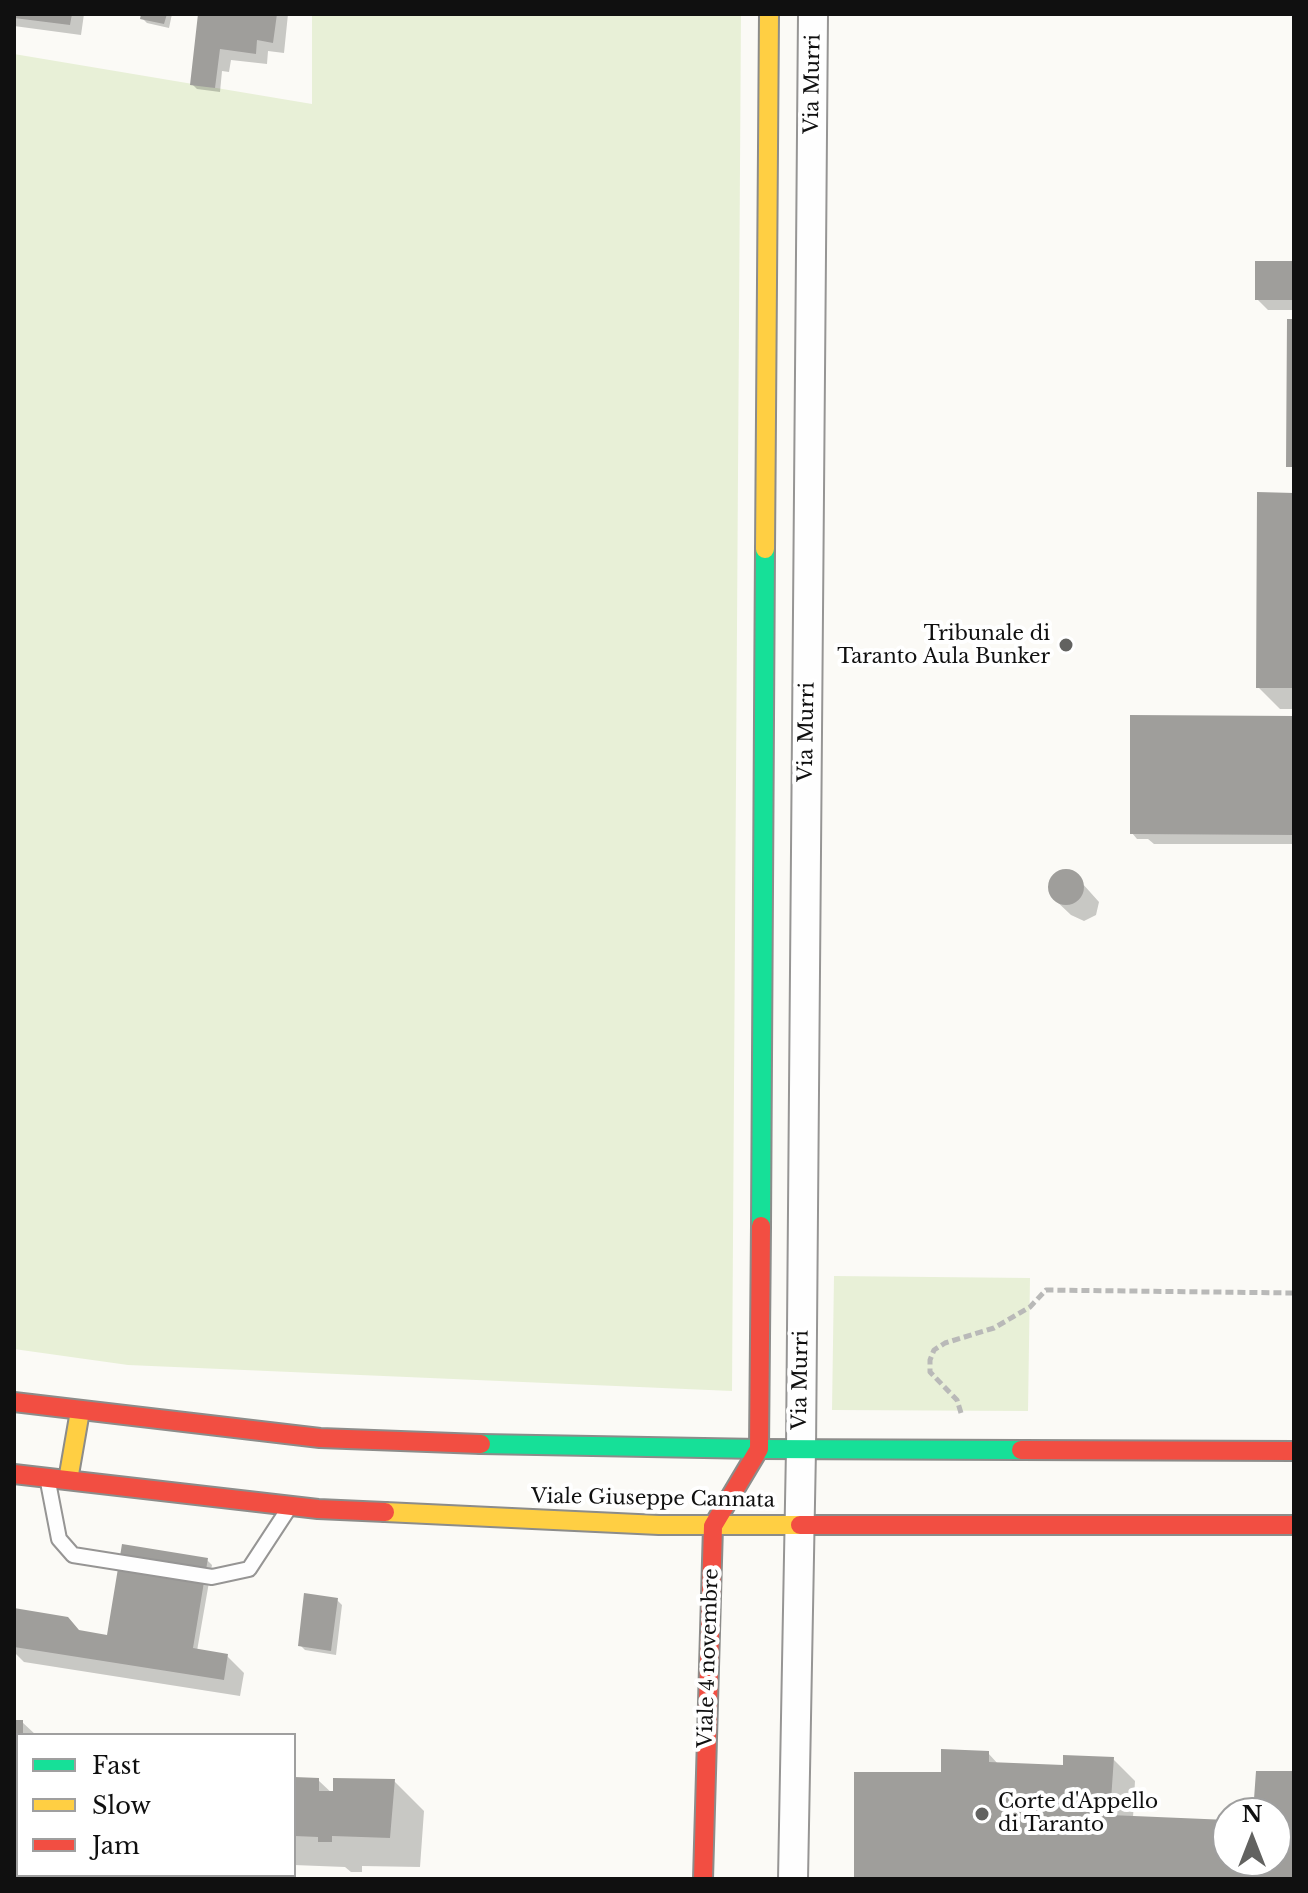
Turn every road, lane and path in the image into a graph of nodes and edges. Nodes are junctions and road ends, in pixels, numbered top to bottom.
1 (769, 14) edge
2 (813, 14) edge
3 (1294, 1293) edge
4 (14, 1402) edge
5 (80, 1411) junction
6 (759, 1449) junction
7 (801, 1449) junction
8 (961, 1450) junction
9 (1294, 1451) edge
10 (14, 1474) edge
11 (47, 1478) junction
12 (68, 1480) junction
13 (290, 1505) junction
14 (798, 1523) junction
15 (1294, 1525) edge
16 (713, 1526) junction
17 (703, 1879) edge
18 (793, 1879) edge

1 - 6 street, Via Murri
2 - 7 street, Via Murri
3 - 8 path
4 - 5 street
5 - 6 street
5 - 12 street
6 - 7 street
6 - 16 street, Viale 4 novembre
7 - 8 street
7 - 14 street
8 - 9 street
10 - 11 street, Viale Giuseppe Cannata
11 - 12 street, Viale Giuseppe Cannata
11 - 13 lane
12 - 13 street, Viale Giuseppe Cannata
13 - 16 street, Viale Giuseppe Cannata
14 - 15 street, Viale Giuseppe Cannata
14 - 16 street, Viale Giuseppe Cannata
14 - 18 street
16 - 17 street, Viale 4 novembre

